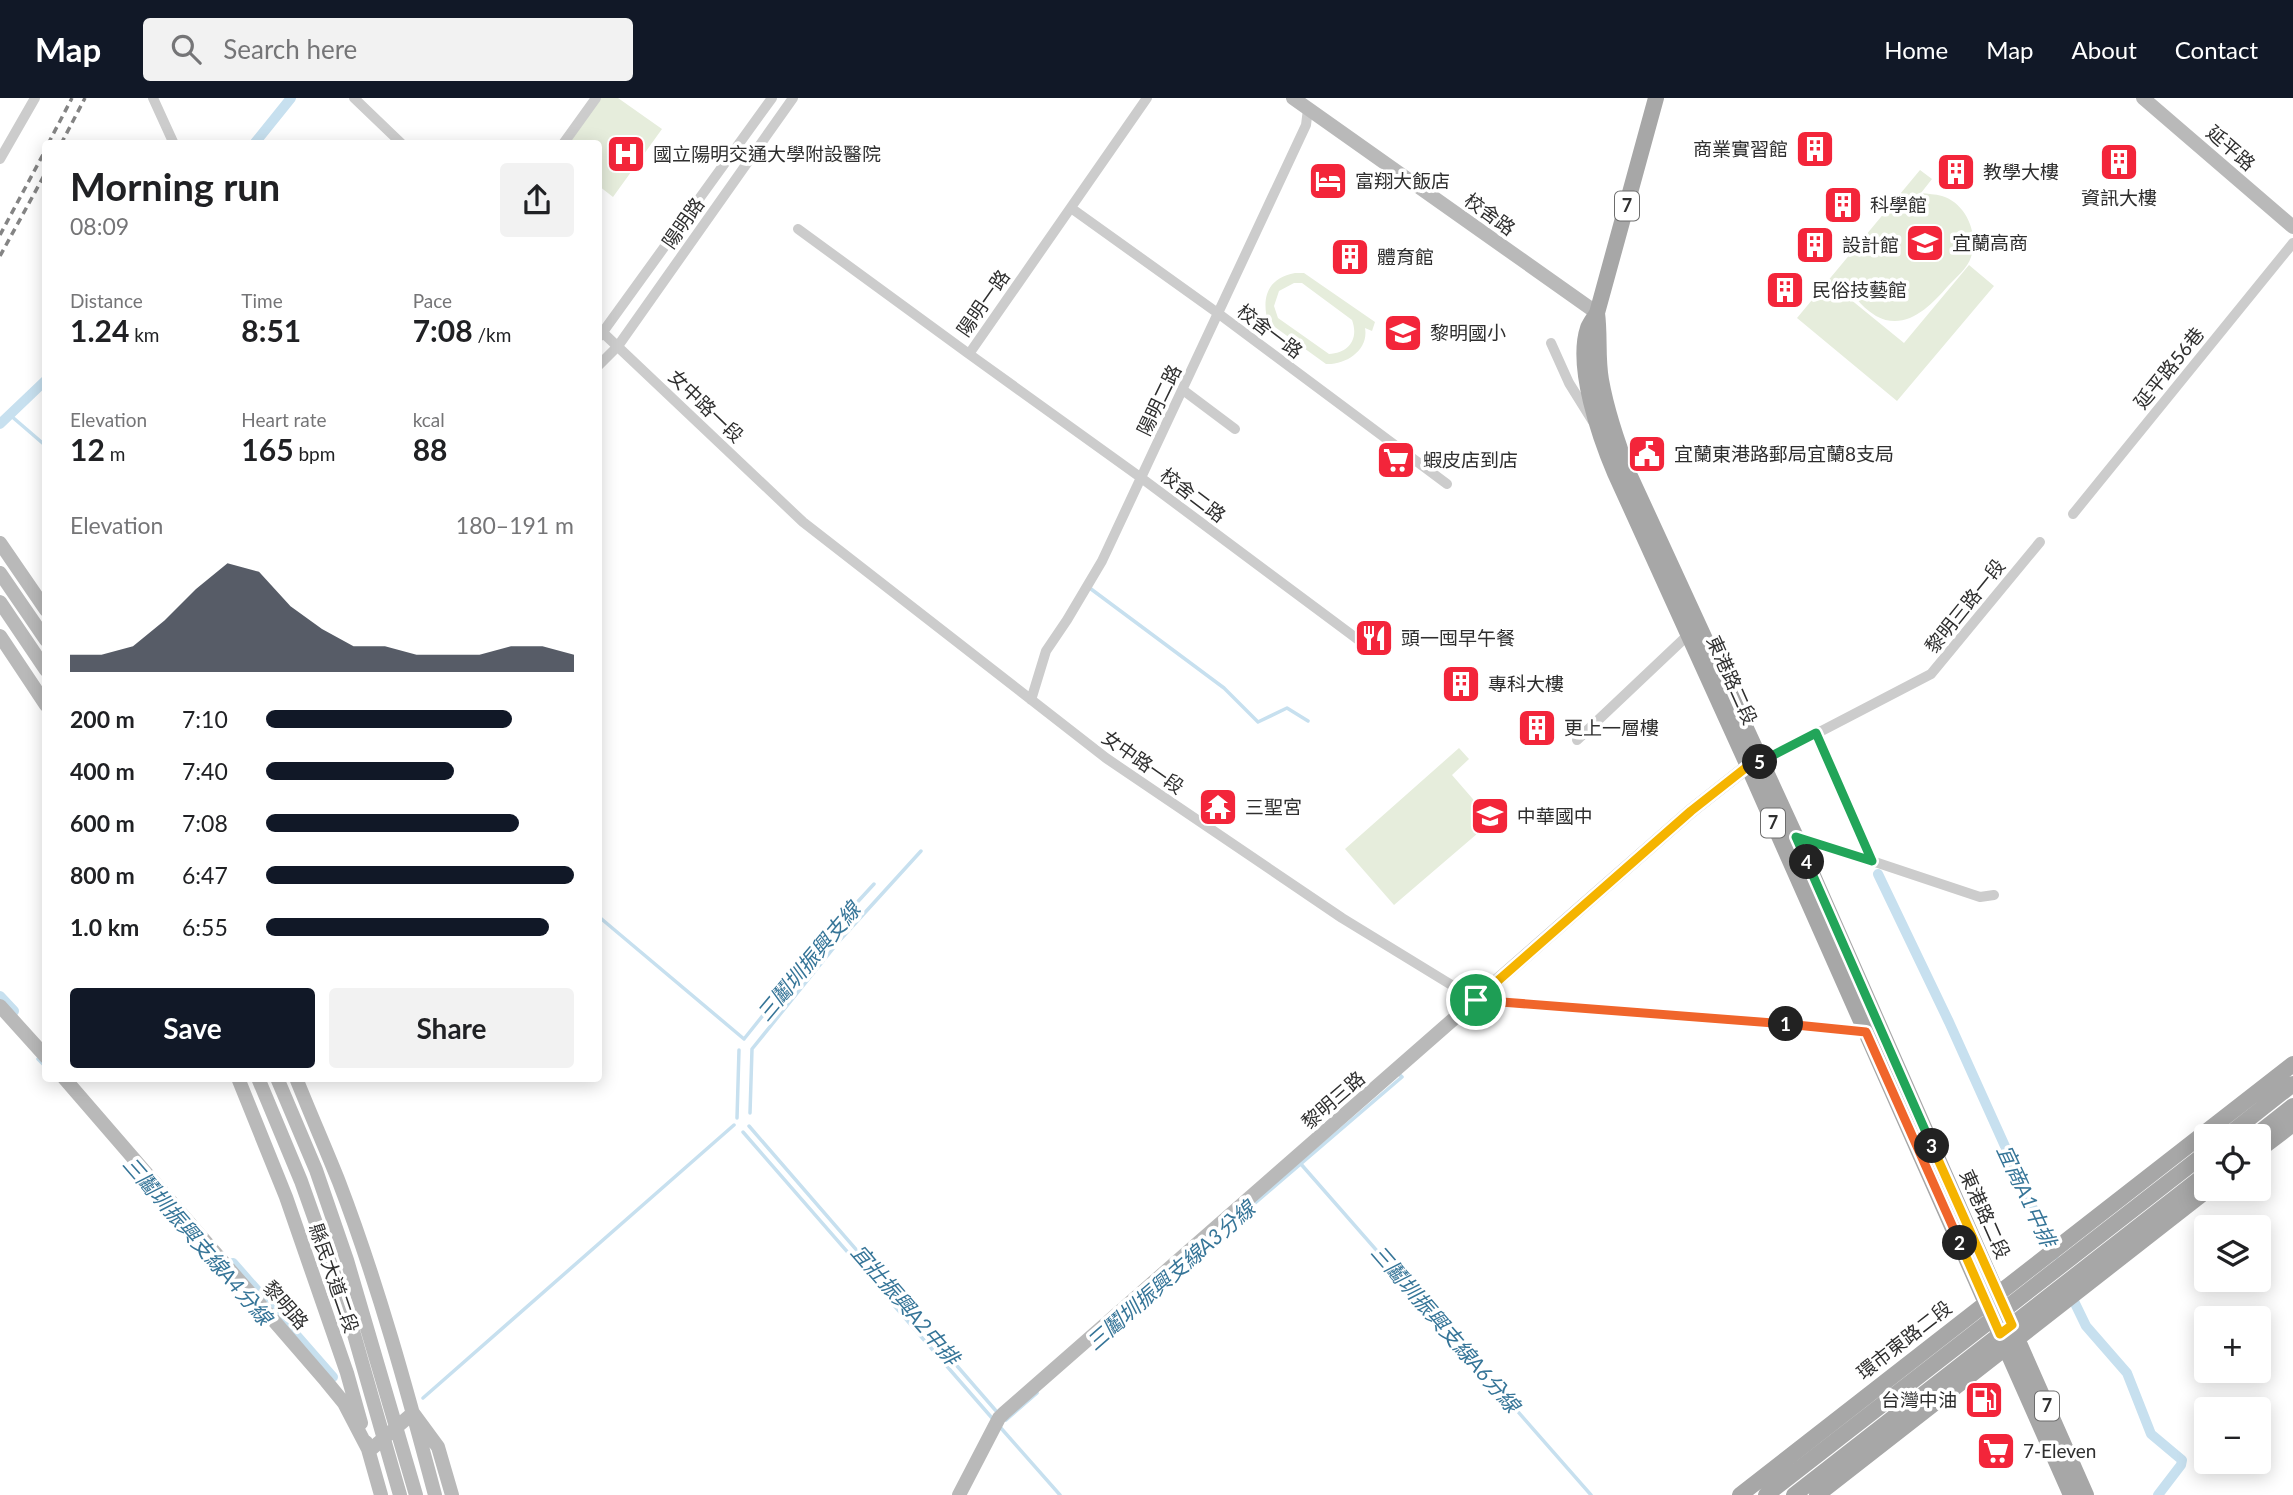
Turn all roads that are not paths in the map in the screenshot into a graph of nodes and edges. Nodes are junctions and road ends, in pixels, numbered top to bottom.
1 (35, 98) edge
2 (153, 98) edge
3 (354, 98) edge
4 (596, 98) edge
5 (772, 98) edge
6 (793, 98) edge
7 (1147, 98) edge
8 (1293, 98) edge
9 (1656, 98) edge
10 (2143, 98) edge
11 (2159, 103) edge
12 (1308, 109) junction
13 (172, 140) edge
14 (398, 140) edge
15 (566, 140) edge
16 (0, 159) edge
17 (1070, 208) junction
18 (2293, 227) edge
19 (798, 229) dead end
20 (2293, 243) edge
21 (1597, 313) junction
22 (1219, 314) junction
23 (602, 329) edge
24 (602, 334) edge
25 (1551, 343) dead end
26 (618, 346) junction
27 (969, 354) junction
28 (602, 362) edge
29 (1183, 390) junction
30 (1235, 429) dead end
31 (1598, 430) junction
32 (1140, 477) junction
33 (1447, 484) dead end
34 (2073, 514) dead end
35 (2040, 542) dead end
36 (0, 543) edge
37 (0, 573) edge
38 (0, 602) edge
39 (42, 604) edge
40 (42, 634) edge
41 (1688, 635) junction
42 (0, 636) edge
43 (1360, 641) dead end
44 (42, 664) edge
45 (42, 699) edge
46 (1031, 700) junction
47 (1816, 733) junction
48 (1577, 740) dead end
49 (1755, 764) junction
50 (1789, 840) junction
51 (1872, 861) junction
52 (1994, 895) dead end
53 (1476, 1000) junction
54 (0, 1006) edge
55 (1866, 1032) junction
56 (1883, 1036) junction
57 (42, 1053) edge
58 (2293, 1064) edge
59 (67, 1082) edge
60 (240, 1082) edge
61 (260, 1082) edge
62 (279, 1082) edge
63 (298, 1082) edge
64 (2293, 1084) edge
65 (2274, 1089) junction
66 (2292, 1113) edge
67 (2239, 1124) edge
68 (2271, 1126) edge
69 (2271, 1137) edge
70 (2194, 1163) edge
71 (2194, 1182) edge
72 (2194, 1198) edge
73 (2002, 1321) junction
74 (347, 1373) junction
75 (326, 1381) junction
76 (413, 1413) junction
77 (397, 1427) junction
78 (385, 1438) junction
79 (369, 1451) junction
80 (381, 1495) edge
81 (400, 1495) edge
82 (416, 1495) edge
83 (435, 1495) edge
84 (452, 1495) edge
85 (959, 1495) edge
86 (1740, 1495) edge
87 (1766, 1495) edge
88 (1794, 1495) edge
89 (1817, 1495) edge
90 (2071, 1495) edge
91 (2086, 1495) edge

1 - 16 street
2 - 13 street
3 - 14 street
4 - 15 street
5 - 23 street, 陽明路
6 - 26 street, 陽明路
7 - 17 street, 陽明一路
8 - 12 street, 校舍路
9 - 21 main road, 東港路二段 / 7
10 - 11 street, 延平路
11 - 18 street, 延平路
12 - 21 street, 校舍路
12 - 22 street, 陽明二路
17 - 22 street, 校舍一路
17 - 27 street, 陽明一路
19 - 27 street, 陽明一路
20 - 34 street, 延平路56巷
21 - 31 main road, 東港路二段 / 7
21 - 49 main road, 東港路二段 / 7
22 - 29 street, 陽明二路
22 - 33 street, 校舍一路
24 - 26 street, 女中路一段
25 - 31 street
26 - 28 street, 陽明路
26 - 46 street, 女中路一段
27 - 32 street, 校舍二路
29 - 30 street
29 - 32 street, 陽明二路
31 - 41 main road, 東港路二段 / 7
32 - 43 street, 校舍二路
32 - 46 street, 陽明二路
35 - 47 street, 黎明三路一段
36 - 39 street
37 - 40 street
38 - 44 street
41 - 48 street
41 - 49 main road, 東港路二段 / 7
42 - 45 street
46 - 53 street, 女中路一段
47 - 49 street, 黎明三路一段
47 - 51 street
49 - 50 main road, 東港路二段 / 7
49 - 53 street, 黎明三路
50 - 51 street
50 - 55 main road, 東港路二段 / 7
50 - 56 main road, 東港路二段 / 7
51 - 52 street
53 - 55 street, 女中路一段
53 - 85 street, 黎明三路
54 - 57 street
55 - 56 street, 女中路一段
55 - 73 main road, 東港路二段 / 7
56 - 73 main road, 東港路二段 / 7
58 - 65 main road, 環市東路二段
59 - 75 street, 黎明路
60 - 74 street, 縣民大道二段
61 - 78 street, 縣民大道二段
62 - 77 street, 縣民大道二段
63 - 76 street, 縣民大道二段
64 - 65 main road, 環市東路二段
65 - 66 main road
65 - 67 main road, 環市東路二段
65 - 73 main road, 環市東路二段
66 - 68 main road
66 - 69 main road
70 - 73 main road, 環市東路二段
71 - 73 main road, 環市東路二段
72 - 73 main road, 環市東路二段
73 - 86 main road, 環市東路二段
73 - 87 main road, 環市東路二段
73 - 88 main road, 環市東路二段
73 - 89 main road, 環市東路二段
73 - 90 main road, 7
73 - 91 main road, 7
74 - 75 street
74 - 79 street, 縣民大道二段
75 - 79 street, 黎明路
76 - 77 street
76 - 83 street, 縣民大道二段
76 - 84 street
77 - 78 street
77 - 82 street, 縣民大道二段
78 - 79 street
78 - 81 street, 縣民大道二段
79 - 80 street, 縣民大道二段

